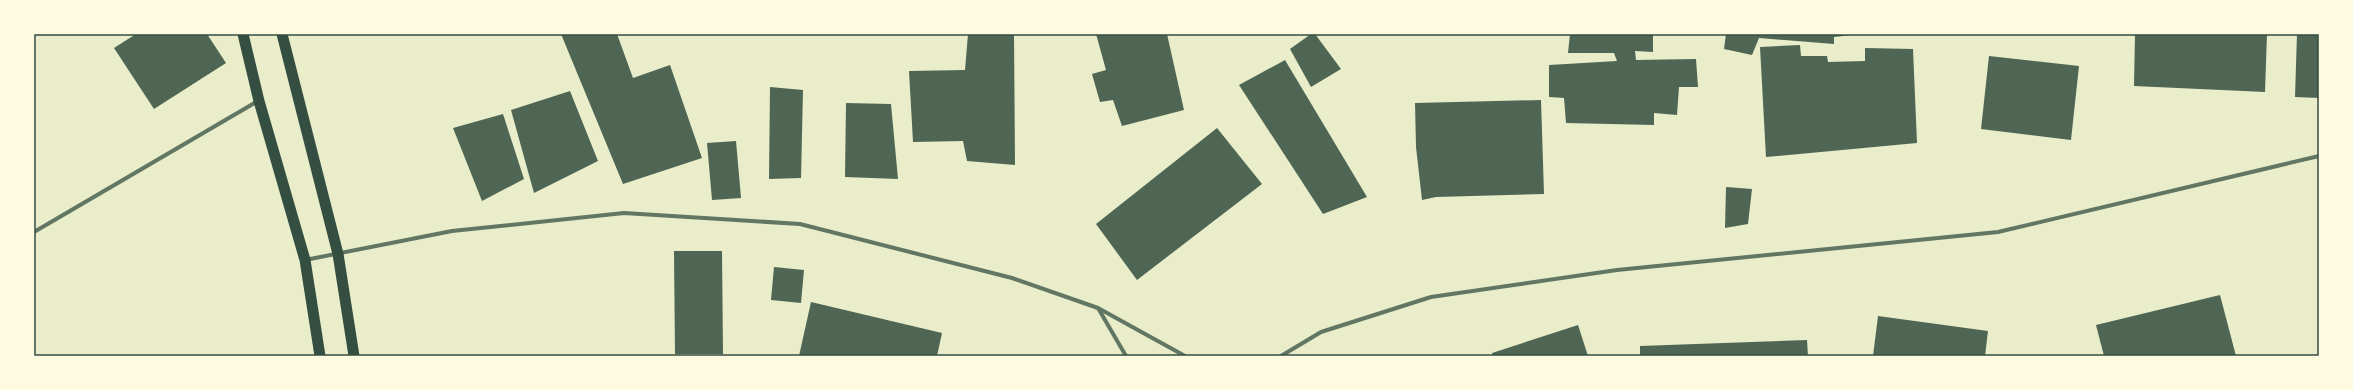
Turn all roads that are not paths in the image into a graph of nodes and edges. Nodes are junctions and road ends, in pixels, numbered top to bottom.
1 (243, 34) edge
2 (282, 34) edge
3 (259, 101) junction
4 (2319, 156) edge
5 (34, 232) edge
6 (338, 254) junction
7 (305, 260) junction
8 (1098, 308) junction
9 (320, 356) edge
10 (354, 356) edge
11 (1126, 356) edge
12 (1185, 356) edge
13 (1281, 356) edge

1 - 3 highway
2 - 6 highway
3 - 5 street
3 - 7 highway
4 - 13 street
6 - 7 street
6 - 8 street
6 - 10 highway
7 - 9 highway
8 - 11 street
8 - 12 street

